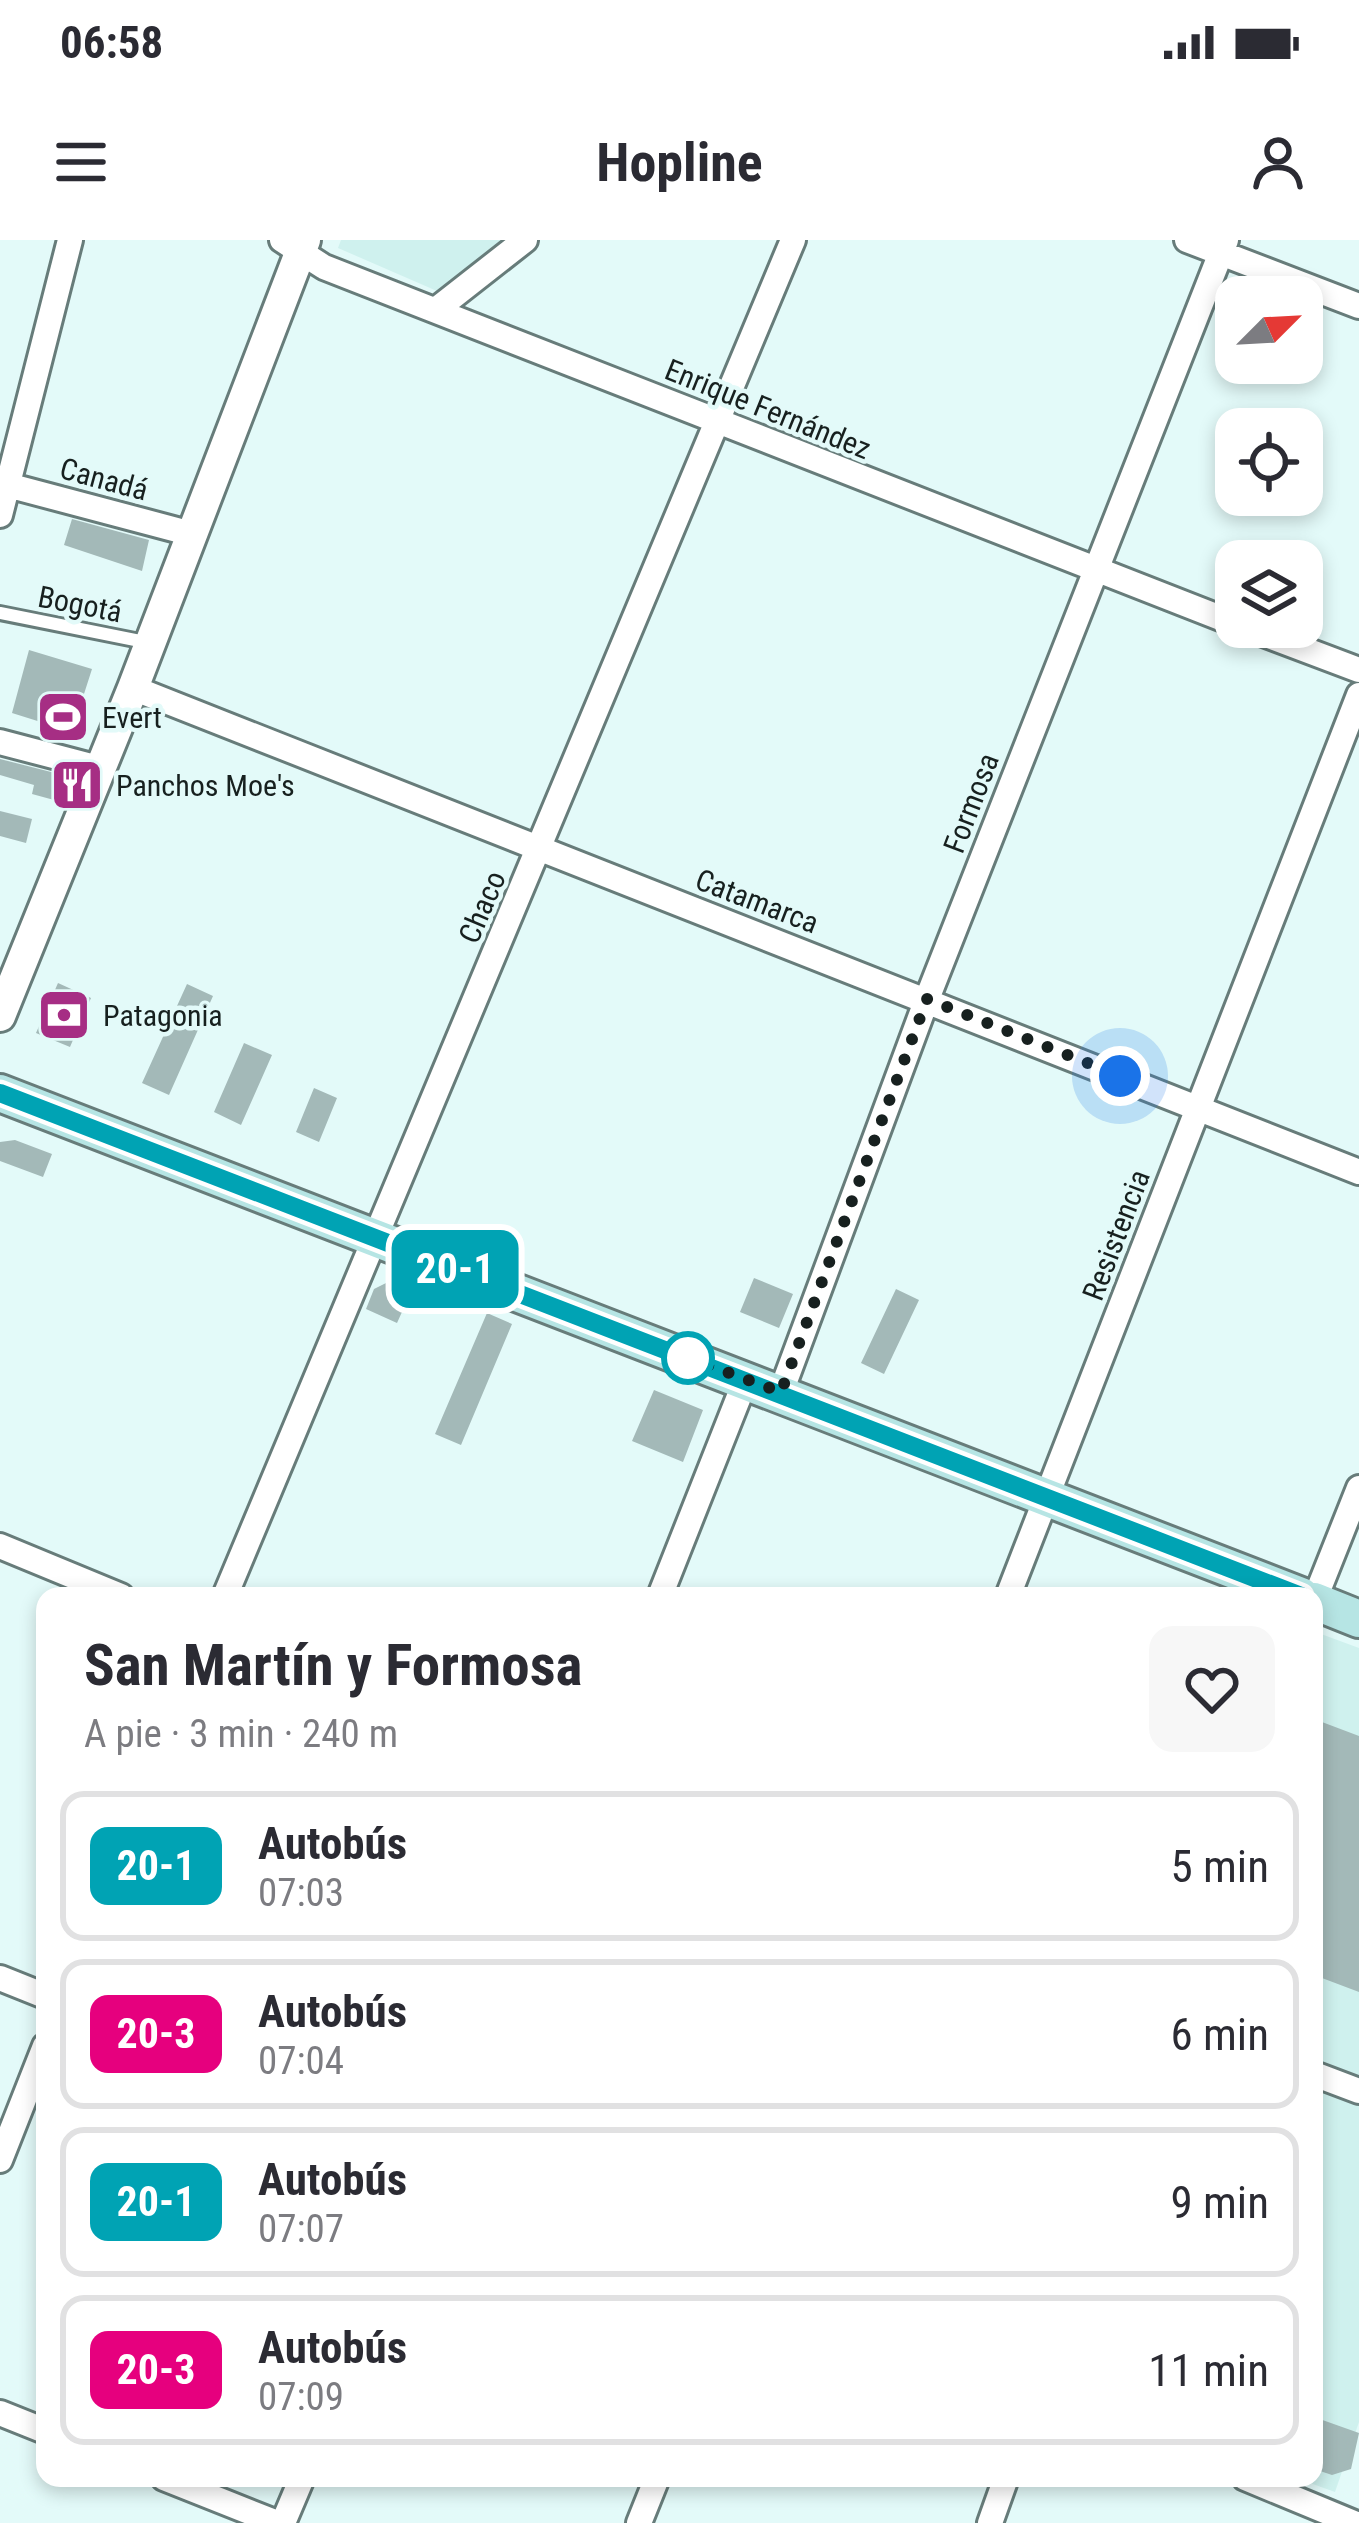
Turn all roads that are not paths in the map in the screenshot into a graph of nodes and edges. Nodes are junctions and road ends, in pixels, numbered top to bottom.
1 (70, 240) edge
2 (525, 240) edge
3 (793, 240) edge
4 (1187, 240) edge
5 (296, 244) edge
6 (1224, 247) edge
7 (1359, 306) edge
8 (436, 309) junction
9 (715, 420) junction
10 (4, 484) edge
11 (0, 515) edge
12 (192, 534) junction
13 (1095, 571) junction
14 (0, 613) edge
15 (1215, 616) edge
16 (150, 643) junction
17 (1300, 648) edge
18 (1359, 670) edge
19 (133, 688) junction
20 (1359, 695) edge
21 (0, 742) edge
22 (99, 768) junction
23 (538, 849) junction
24 (927, 999) junction
25 (0, 1016) edge
26 (0, 1093) edge
27 (1198, 1107) junction
28 (1359, 1172) edge
29 (375, 1238) junction
30 (746, 1379) junction
31 (781, 1392) junction
32 (1359, 1488) edge
33 (1047, 1496) junction
34 (0, 1546) edge
35 (99, 1587) edge
36 (229, 1587) edge
37 (664, 1587) edge
38 (1012, 1587) edge
39 (1278, 1587) edge
40 (1320, 1587) edge
41 (1323, 1605) edge
42 (1359, 1619) edge
43 (0, 1978) edge
44 (36, 1992) edge
45 (36, 2069) edge
46 (1323, 2077) edge
47 (1359, 2091) edge
48 (0, 2160) edge
49 (0, 2413) edge
50 (36, 2427) edge
51 (187, 2487) edge
52 (298, 2487) edge
53 (653, 2487) edge
54 (1003, 2487) edge
55 (1267, 2487) edge
56 (280, 2523) edge
57 (639, 2523) edge
58 (990, 2523) edge
59 (1354, 2523) edge

1 - 10 street
2 - 8 street
3 - 9 street, Chaco
4 - 6 street
5 - 8 street, Enrique Fernández
5 - 12 street
6 - 7 street
6 - 13 street, Formosa
8 - 9 street, Enrique Fernández
9 - 13 street, Enrique Fernández
9 - 23 street, Chaco
10 - 11 street
10 - 12 street, Canadá
12 - 16 street
13 - 15 street, Enrique Fernández
13 - 24 street, Formosa
14 - 16 lane, Bogotá
16 - 19 street
17 - 18 street
19 - 22 street
19 - 23 street, Catamarca
20 - 27 street, Resistencia
21 - 22 street
22 - 25 street
23 - 24 street, Catamarca
23 - 29 street, Chaco
24 - 27 street, Catamarca
24 - 31 street, Formosa
26 - 29 main road
27 - 28 street, Catamarca
27 - 33 street, Resistencia
29 - 30 main road
29 - 36 street, Chaco
30 - 31 main road
30 - 37 street
31 - 33 main road
32 - 40 street
33 - 38 street, Resistencia
33 - 39 main road
34 - 35 street
41 - 42 main road
43 - 44 street
45 - 48 street
46 - 47 street
49 - 50 street
51 - 56 street
52 - 56 street
53 - 57 street
54 - 58 street
55 - 59 street

